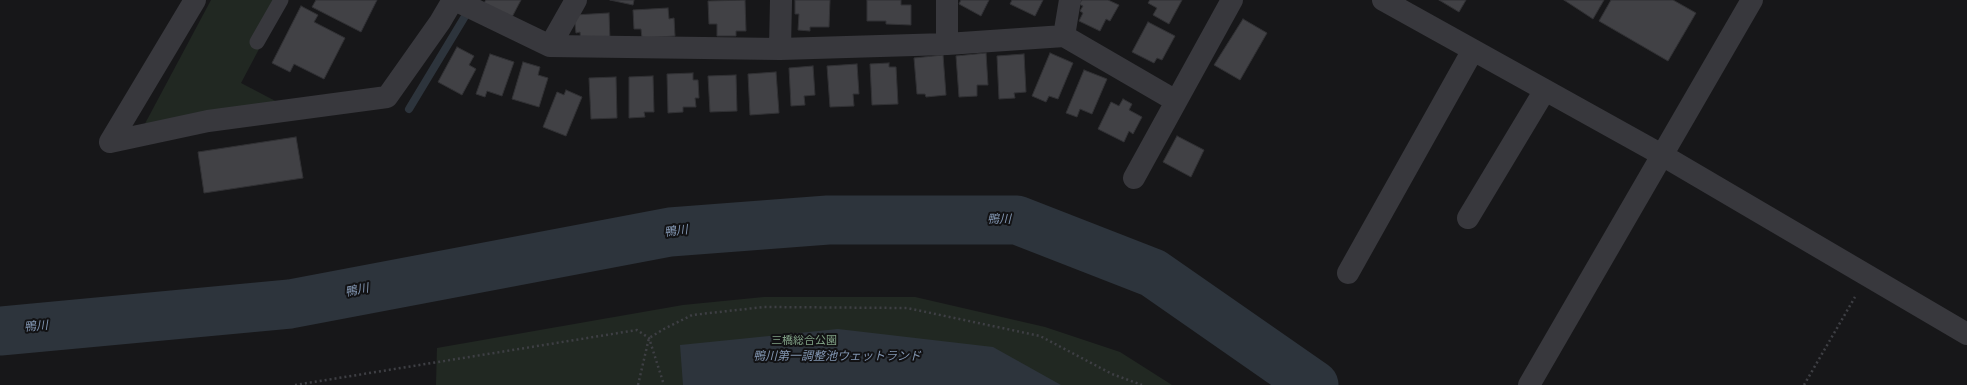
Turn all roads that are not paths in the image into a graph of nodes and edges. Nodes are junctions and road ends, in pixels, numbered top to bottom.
1 (195, 0) edge
2 (281, 0) edge
3 (454, 0) edge
4 (576, 0) edge
5 (781, 0) edge
6 (947, 0) edge
7 (1070, 0) edge
8 (1232, 0) edge
9 (1383, 0) edge
10 (1752, 0) edge
11 (1064, 36) junction
12 (257, 42) dead end
13 (947, 44) junction
14 (550, 46) junction
15 (780, 49) junction
16 (1473, 50) junction
17 (1545, 90) junction
18 (1176, 101) junction
19 (1662, 155) junction
20 (1134, 178) dead end
21 (1468, 218) dead end
22 (1348, 273) dead end
23 (1967, 334) edge
24 (1529, 385) edge

1 - 3 street
2 - 12 lane
3 - 14 street
4 - 14 street
5 - 15 street
6 - 13 street
7 - 11 street
8 - 18 street
9 - 16 street
10 - 19 street
11 - 13 street
11 - 18 street
13 - 15 street
14 - 15 street
16 - 17 street
16 - 22 street
17 - 19 street
17 - 21 street
18 - 20 street
19 - 23 street
19 - 24 street

